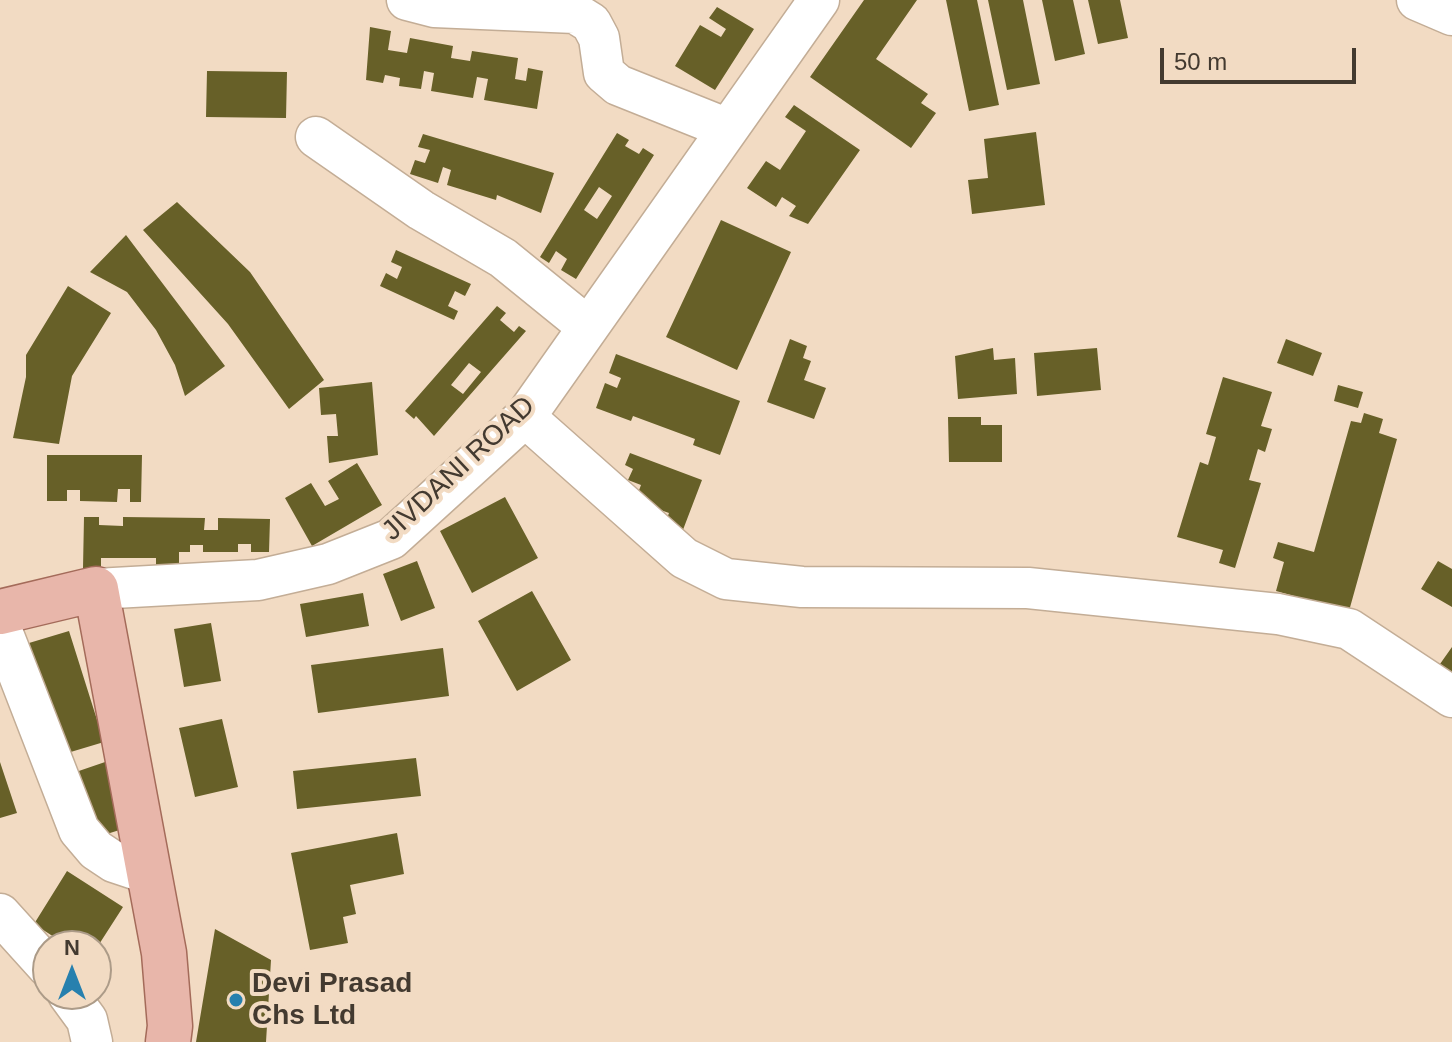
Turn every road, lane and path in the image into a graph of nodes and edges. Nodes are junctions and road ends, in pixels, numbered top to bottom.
1 (407, 0) edge
2 (819, 0) edge
3 (1417, 0) edge
4 (1452, 15) edge
5 (728, 129) junction
6 (316, 137) dead end
7 (588, 327) junction
8 (525, 417) junction
9 (96, 589) junction
10 (0, 612) edge
11 (0, 626) edge
12 (1452, 697) edge
13 (150, 874) junction
14 (0, 914) edge
15 (32, 949) edge
16 (80, 1010) edge
17 (92, 1042) edge
18 (168, 1042) edge

1 - 5 street
2 - 5 street, JIVDANI ROAD
3 - 4 street
5 - 7 street, JIVDANI ROAD
6 - 7 street
7 - 8 street, JIVDANI ROAD
8 - 9 street, JIVDANI ROAD
8 - 12 street
9 - 10 main road, JIVDANI ROAD
9 - 13 main road
11 - 13 street
13 - 18 main road
14 - 15 street
16 - 17 street

